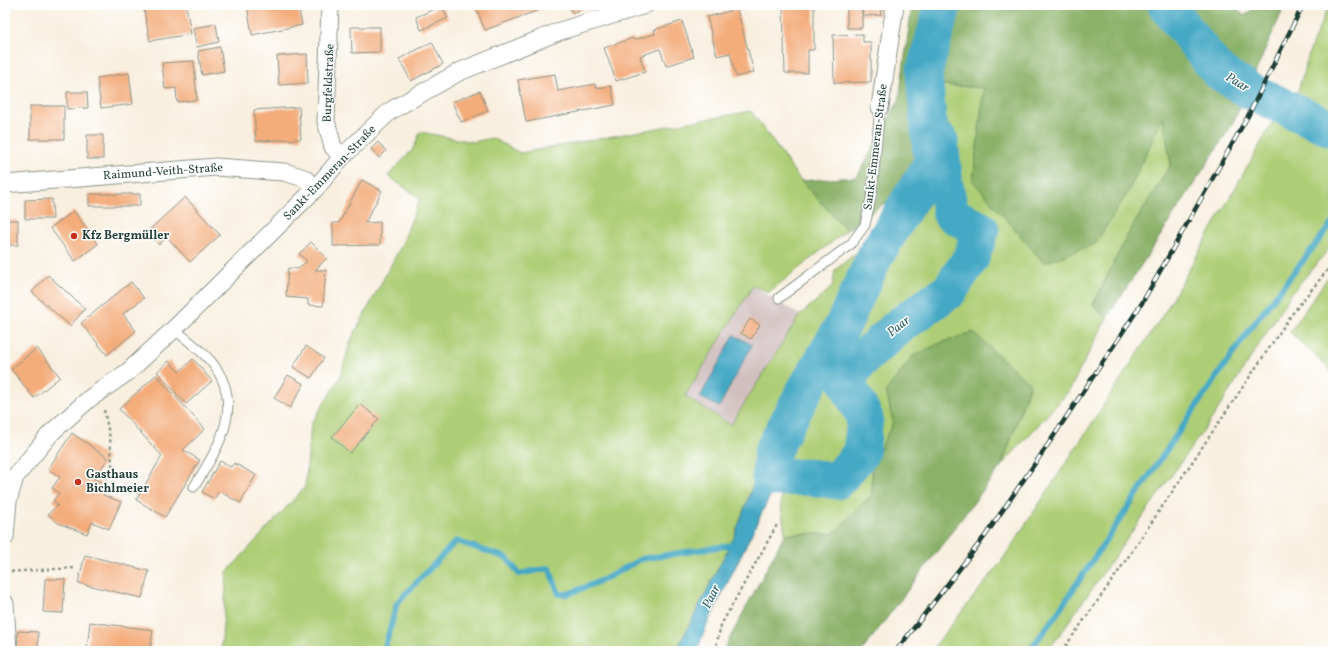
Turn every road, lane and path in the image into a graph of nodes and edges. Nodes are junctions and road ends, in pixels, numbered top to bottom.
1 (330, 5) edge
2 (645, 5) edge
3 (895, 5) edge
4 (880, 107) joint
5 (342, 157) junction
6 (5, 184) edge
7 (316, 188) junction
8 (1333, 263) edge
9 (780, 298) dead end
10 (174, 329) junction
11 (100, 392) junction
12 (194, 487) dead end
13 (114, 488) dead end
14 (778, 523) dead end
15 (5, 536) edge
16 (74, 568) dead end
17 (5, 572) edge
18 (5, 603) edge
19 (8, 651) edge
20 (715, 651) edge
21 (1062, 651) edge

1 - 5 street, Burgfeldstraße
2 - 5 street, Sankt-Emmeran-Straße
3 - 4 street, Sankt-Emmeran-Straße
4 - 9 lane, Sankt-Emmeran-Straße
5 - 7 street, Sankt-Emmeran-Straße
6 - 7 street, Raimund-Veith-Straße
7 - 10 street, Sankt-Emmeran-Straße
8 - 21 path
10 - 11 street, Sankt-Emmeran-Straße
10 - 12 lane
11 - 13 path
11 - 15 street, Sankt-Emmeran-Straße
14 - 20 path
16 - 17 path
18 - 19 street

